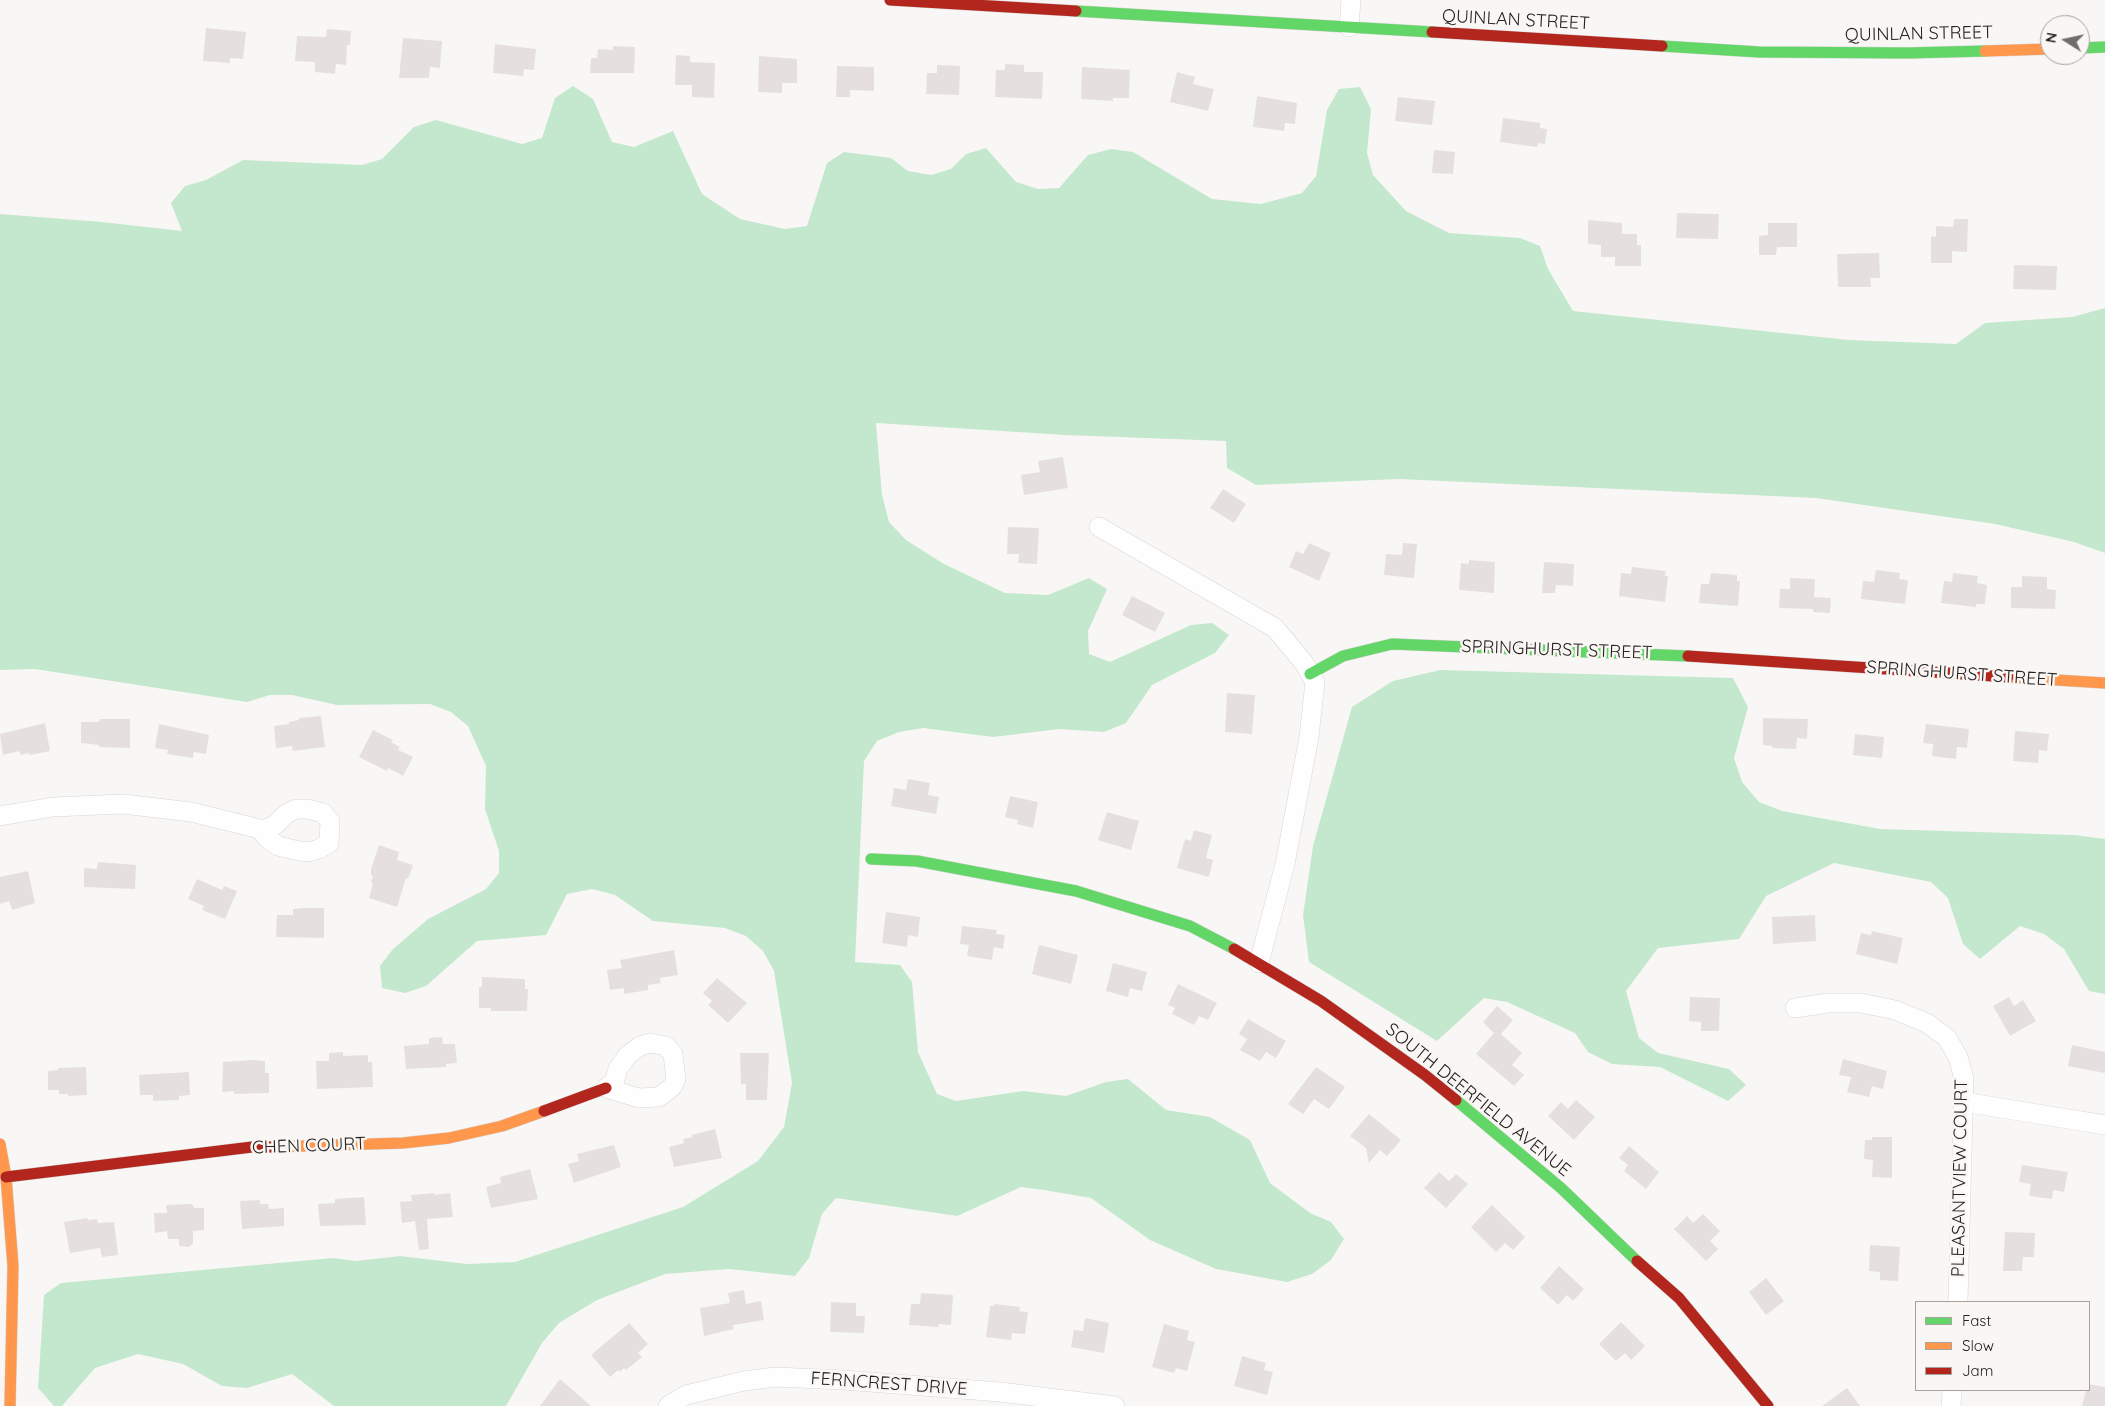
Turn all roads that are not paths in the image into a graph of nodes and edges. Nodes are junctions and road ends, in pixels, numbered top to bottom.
1 (890, 0) edge
2 (1351, 0) edge
3 (1349, 27) junction
4 (2105, 47) edge
5 (2090, 48) edge
6 (2040, 49) edge
7 (1099, 528) dead end
8 (1310, 674) junction
9 (2105, 683) edge
10 (0, 816) edge
11 (260, 829) dead end
12 (871, 860) dead end
13 (1260, 963) junction
14 (1795, 1008) dead end
15 (606, 1088) dead end
16 (1964, 1102) junction
17 (2105, 1125) edge
18 (0, 1144) edge
19 (6, 1177) junction
20 (1958, 1301) edge
21 (1952, 1391) edge
22 (10, 1406) edge
23 (668, 1406) edge
24 (1115, 1406) edge
25 (1768, 1406) edge
26 (1951, 1406) edge

1 - 3 street, QUINLAN STREET
2 - 3 street
3 - 6 street, QUINLAN STREET
4 - 5 street
7 - 8 street
8 - 9 street, SPRINGHURST STREET
8 - 13 street
10 - 11 street
12 - 13 street, SOUTH DEERFIELD AVENUE
13 - 25 street, SOUTH DEERFIELD AVENUE
14 - 16 street, PLEASANTVIEW COURT
15 - 19 street, CHEN COURT
16 - 17 street
16 - 20 street, PLEASANTVIEW COURT
18 - 19 street
19 - 22 street
21 - 26 street
23 - 24 street, FERNCREST DRIVE

